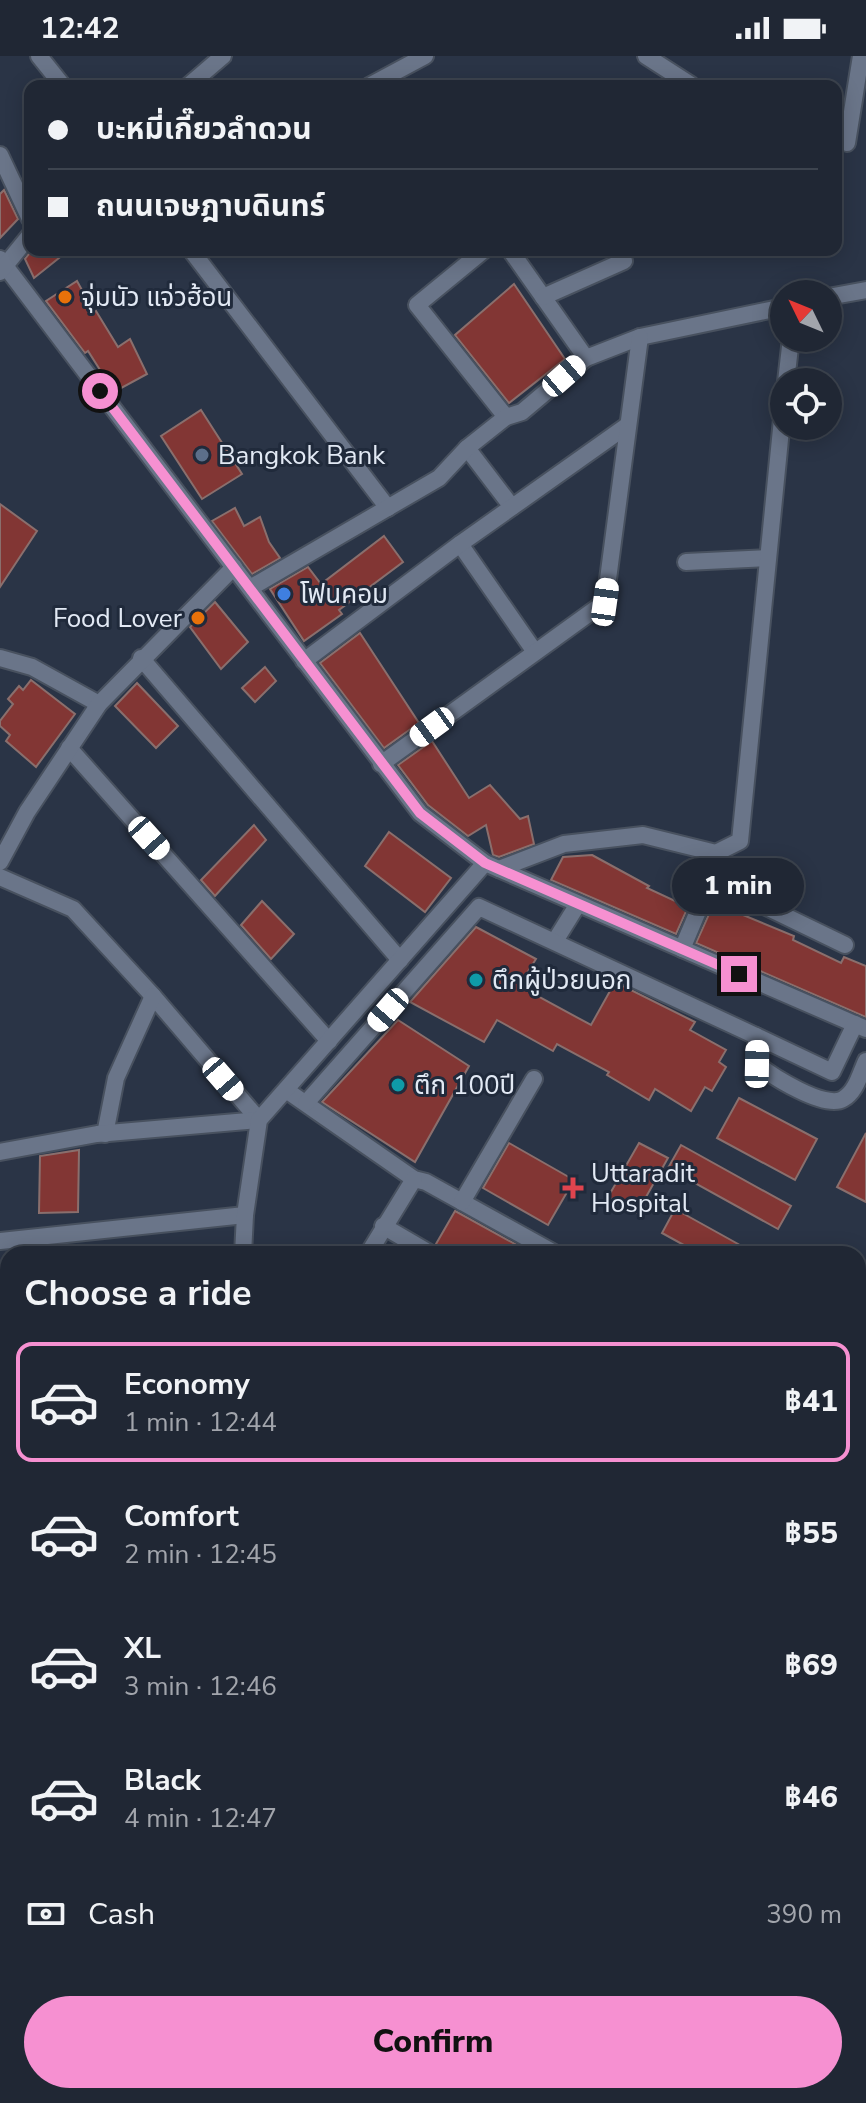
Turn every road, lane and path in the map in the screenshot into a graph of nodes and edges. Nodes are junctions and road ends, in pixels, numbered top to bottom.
1 (39, 56) edge
2 (223, 56) edge
3 (425, 56) edge
4 (646, 56) edge
5 (861, 56) edge
6 (58, 80) edge
7 (200, 80) edge
8 (393, 80) edge
9 (683, 80) edge
10 (847, 143) dead end
11 (0, 155) edge
12 (24, 206) edge
13 (24, 241) edge
14 (196, 256) edge
15 (477, 256) edge
16 (514, 256) edge
17 (624, 261) dead end
18 (2, 265) edge
19 (866, 290) edge
20 (842, 294) edge
21 (543, 297) junction
22 (770, 310) edge
23 (640, 337) junction
24 (586, 358) junction
25 (506, 417) junction
26 (628, 425) junction
27 (780, 440) edge
28 (467, 448) junction
29 (512, 507) junction
30 (388, 508) junction
31 (460, 544) junction
32 (767, 558) junction
33 (686, 562) dead end
34 (234, 567) junction
35 (250, 588) junction
36 (535, 652) junction
37 (0, 658) edge
38 (141, 658) junction
39 (304, 661) junction
40 (99, 704) junction
41 (69, 748) junction
42 (381, 764) junction
43 (716, 853) junction
44 (0, 862) edge
45 (492, 866) junction
46 (0, 877) edge
47 (450, 904) junction
48 (578, 904) junction
49 (469, 916) junction
50 (555, 941) junction
51 (845, 945) dead end
52 (682, 949) junction
53 (400, 960) junction
54 (153, 996) junction
55 (860, 1026) edge
56 (756, 1036) junction
57 (329, 1041) junction
58 (839, 1057) junction
59 (864, 1065) edge
60 (534, 1079) dead end
61 (286, 1090) junction
62 (860, 1091) edge
63 (306, 1103) junction
64 (259, 1120) junction
65 (105, 1134) junction
66 (0, 1152) edge
67 (414, 1179) junction
68 (462, 1202) junction
69 (245, 1215) junction
70 (383, 1226) junction
71 (0, 1241) edge
72 (243, 1246) edge
73 (372, 1246) edge
74 (417, 1246) edge
75 (542, 1246) edge

1 - 6 street
2 - 7 street
3 - 8 street
4 - 9 street
5 - 10 street
11 - 12 street
13 - 18 street
14 - 30 street
15 - 25 street
16 - 21 street
17 - 21 street
18 - 34 street
19 - 20 street
21 - 24 street
22 - 23 street
23 - 24 street
23 - 26 street
24 - 25 street
25 - 28 street
26 - 29 street
26 - 36 street
27 - 32 street
28 - 29 street
28 - 30 street
29 - 31 street
30 - 35 street
31 - 36 street
31 - 39 street
32 - 33 street
32 - 43 street
34 - 35 street
34 - 38 street
35 - 39 street
36 - 42 street
37 - 40 street
38 - 40 street
38 - 53 street
39 - 42 street
40 - 41 street
41 - 44 street
41 - 57 street
42 - 45 street
43 - 45 street
43 - 51 street
43 - 52 street
45 - 47 street
45 - 48 street
46 - 54 street
47 - 49 street
47 - 53 street
48 - 50 street
48 - 52 street
49 - 50 street
49 - 63 street
50 - 56 street
52 - 55 street
53 - 57 street
54 - 64 street
54 - 65 street
55 - 58 street
56 - 58 street
56 - 62 street
57 - 61 street
58 - 59 street
59 - 62 street
60 - 68 street
61 - 63 street
61 - 64 street
63 - 67 street
64 - 65 street
64 - 69 street
65 - 66 street
67 - 68 street
67 - 70 street
68 - 75 street
69 - 71 street
69 - 72 street
70 - 73 street
70 - 74 street

